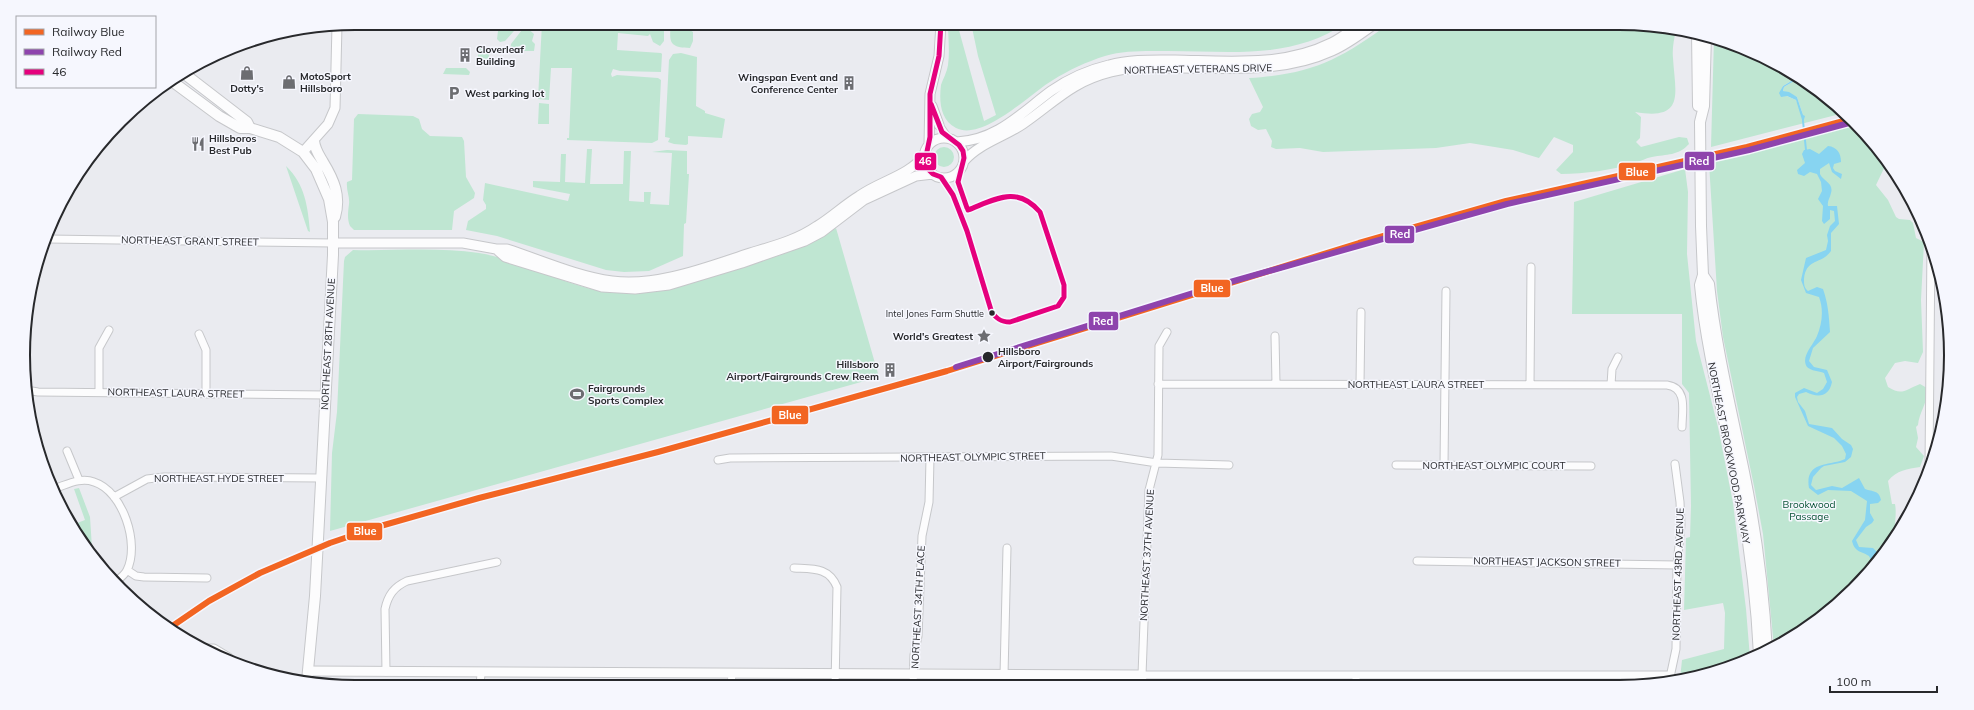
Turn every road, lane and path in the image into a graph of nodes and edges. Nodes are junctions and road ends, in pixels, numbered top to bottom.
1 (941, 30) edge
2 (1351, 30) edge
3 (1366, 30) edge
4 (337, 31) edge
5 (1697, 40) edge
6 (1706, 42) edge
7 (188, 76) edge
8 (176, 84) edge
9 (930, 101) junction
10 (1700, 118) junction
11 (939, 125) joint
12 (250, 128) junction
13 (953, 140) junction
14 (314, 142) junction
15 (929, 145) junction
16 (303, 152) junction
17 (925, 155) junction
18 (964, 161) junction
19 (932, 174) junction
20 (333, 222) junction
21 (52, 239) edge
22 (333, 243) junction
23 (496, 249) junction
24 (1531, 268) dead end
25 (1933, 270) edge
26 (1703, 275) junction
27 (1446, 291) dead end
28 (1361, 312) dead end
29 (109, 330) dead end
30 (1167, 332) dead end
31 (200, 334) dead end
32 (1275, 336) dead end
33 (1618, 357) dead end
34 (1158, 384) junction
35 (1276, 384) junction
36 (1360, 384) junction
37 (1445, 384) junction
38 (1530, 384) junction
39 (1611, 385) junction
40 (32, 391) edge
41 (98, 392) junction
42 (206, 394) junction
43 (326, 395) junction
44 (1682, 427) dead end
45 (67, 451) dead end
46 (1929, 451) edge
47 (930, 458) junction
48 (718, 460) dead end
49 (1157, 463) junction
50 (1675, 464) dead end
51 (1229, 465) dead end
52 (1396, 465) dead end
53 (1444, 465) junction
54 (1591, 466) dead end
55 (321, 478) junction
56 (79, 480) junction
57 (59, 487) edge
58 (114, 497) junction
59 (1007, 548) dead end
60 (1417, 561) dead end
61 (497, 562) dead end
62 (1677, 565) junction
63 (794, 568) dead end
64 (127, 570) junction
65 (119, 578) edge
66 (207, 578) dead end
67 (1766, 644) edge
68 (1758, 648) edge
69 (386, 672) junction
70 (481, 673) junction
71 (732, 674) junction
72 (836, 674) junction
73 (914, 674) junction
74 (1004, 675) junction
75 (1142, 675) junction
76 (1356, 675) junction
77 (308, 676) edge
78 (1670, 676) edge
79 (1652, 678) edge
80 (480, 680) edge
81 (732, 680) edge
82 (836, 680) edge
83 (914, 680) edge
84 (1142, 680) edge
85 (1356, 680) edge

1 - 9 street
2 - 13 street, NORTHEAST VETERANS DRIVE
3 - 18 street, NORTHEAST VETERANS DRIVE
4 - 14 street
5 - 10 main road, NORTHEAST BROOKWOOD PARKWAY
6 - 10 main road, NORTHEAST BROOKWOOD PARKWAY
7 - 12 main road
8 - 12 main road, NORTHEAST 28TH AVENUE
9 - 11 street
9 - 15 street
10 - 26 main road, NORTHEAST BROOKWOOD PARKWAY
11 - 13 street
12 - 16 main road, NORTHEAST 28TH AVENUE
13 - 15 street
13 - 18 street
14 - 16 street
14 - 20 main road
15 - 17 street
16 - 20 main road, NORTHEAST 28TH AVENUE
17 - 19 street
17 - 23 street
18 - 19 street
19 - 23 street
20 - 22 main road, NORTHEAST 28TH AVENUE
21 - 22 street, NORTHEAST GRANT STREET
22 - 23 street
22 - 43 main road, NORTHEAST 28TH AVENUE
24 - 38 street
25 - 46 street
26 - 67 main road, NORTHEAST BROOKWOOD PARKWAY
26 - 68 main road, NORTHEAST BROOKWOOD PARKWAY
27 - 37 street
28 - 36 street
29 - 41 street
30 - 34 street, NORTHEAST 37TH AVENUE
31 - 42 street
32 - 35 street
33 - 39 street
34 - 35 street, NORTHEAST LAURA STREET
34 - 49 street, NORTHEAST 37TH AVENUE
35 - 36 street, NORTHEAST LAURA STREET
36 - 37 street, NORTHEAST LAURA STREET
37 - 38 street, NORTHEAST LAURA STREET
37 - 53 street
38 - 39 street, NORTHEAST LAURA STREET
39 - 44 street, NORTHEAST LAURA STREET
40 - 41 street, NORTHEAST LAURA STREET
41 - 42 street, NORTHEAST LAURA STREET
42 - 43 street, NORTHEAST LAURA STREET
43 - 55 main road, NORTHEAST 28TH AVENUE
45 - 56 street
47 - 48 street, NORTHEAST OLYMPIC STREET
47 - 49 street, NORTHEAST OLYMPIC STREET
47 - 73 street, NORTHEAST 34TH PLACE
49 - 51 street, NORTHEAST OLYMPIC STREET
49 - 75 street, NORTHEAST 37TH AVENUE
50 - 62 street, NORTHEAST 43RD AVENUE
52 - 53 street, NORTHEAST OLYMPIC COURT
53 - 54 street, NORTHEAST OLYMPIC COURT
55 - 58 street, NORTHEAST HYDE STREET
55 - 77 main road, NORTHEAST 28TH AVENUE
56 - 57 street
56 - 58 street
58 - 64 street
59 - 74 street
60 - 62 street, NORTHEAST JACKSON STREET
61 - 69 street
62 - 78 street, NORTHEAST 43RD AVENUE
63 - 72 street
64 - 65 street
64 - 66 street
69 - 70 street
69 - 77 street
70 - 71 street
70 - 80 street
71 - 72 street
71 - 81 street
72 - 73 street
72 - 82 street
73 - 74 street
73 - 83 street, NORTHEAST 34TH PLACE
74 - 75 street
75 - 76 street
75 - 84 street, NORTHEAST 37TH AVENUE
76 - 79 street
76 - 85 street

